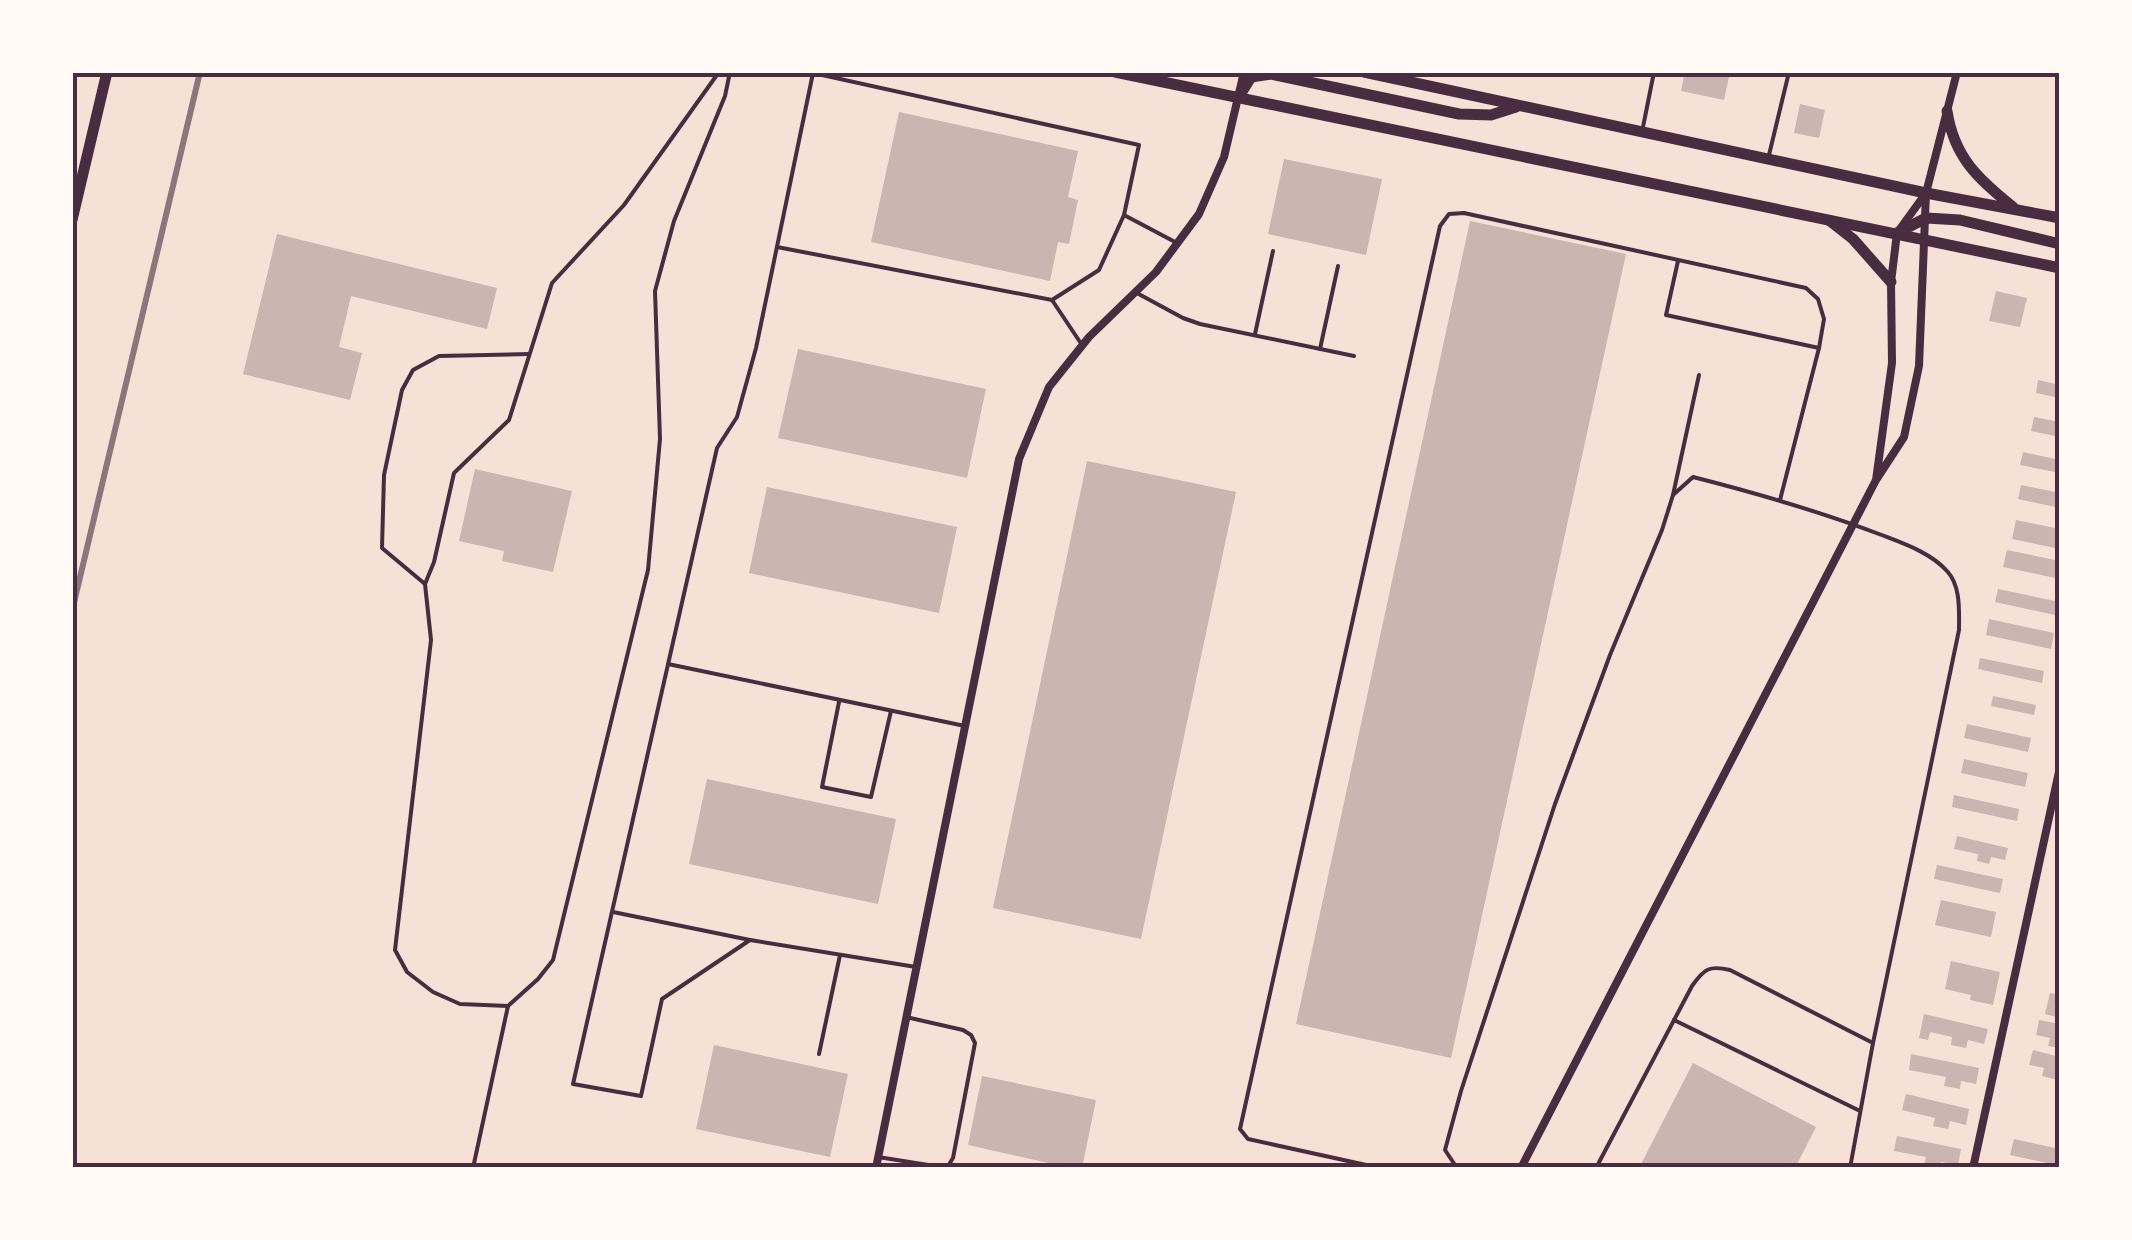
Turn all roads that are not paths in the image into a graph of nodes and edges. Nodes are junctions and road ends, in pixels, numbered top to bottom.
1 (108, 72) edge
2 (719, 72) edge
3 (730, 72) edge
4 (1115, 72) edge
5 (1244, 72) edge
6 (1364, 72) edge
7 (1654, 72) edge
8 (1789, 72) edge
9 (1957, 72) edge
10 (1238, 98) junction
11 (1520, 106) junction
12 (1947, 111) junction
13 (1642, 132) junction
14 (1768, 159) junction
15 (1926, 193) junction
16 (2016, 210) junction
17 (1124, 215) junction
18 (1926, 218) junction
19 (2060, 218) edge
20 (1826, 219) junction
21 (72, 220) edge
22 (1897, 234) junction
23 (1926, 240) junction
24 (1177, 243) junction
25 (2060, 244) edge
26 (777, 247) junction
27 (1274, 251) dead end
28 (1678, 261) junction
29 (1338, 266) dead end
30 (2060, 268) edge
31 (1891, 282) junction
32 (1135, 292) junction
33 (1052, 300) junction
34 (1256, 334) junction
35 (1082, 345) junction
36 (1320, 348) junction
37 (1819, 348) junction
38 (529, 354) junction
39 (1354, 356) dead end
40 (1699, 375) dead end
41 (1876, 480) junction
42 (1673, 495) junction
43 (1780, 500) junction
44 (1854, 524) junction
45 (425, 584) junction
46 (668, 664) junction
47 (840, 700) junction
48 (891, 711) junction
49 (965, 726) junction
50 (2060, 767) edge
51 (612, 912) junction
52 (750, 940) junction
53 (840, 955) junction
54 (916, 968) junction
55 (508, 1006) junction
56 (906, 1017) junction
57 (1674, 1020) junction
58 (1873, 1043) junction
59 (818, 1054) dead end
60 (1860, 1111) junction
61 (878, 1157) junction
62 (473, 1168) edge
63 (876, 1168) edge
64 (1380, 1168) edge
65 (1456, 1168) edge
66 (1521, 1168) edge
67 (1596, 1168) edge
68 (1850, 1168) edge
69 (1974, 1168) edge

1 - 21 main road
2 - 38 lane
3 - 55 lane
4 - 10 main road
5 - 10 street
6 - 11 main road
7 - 13 lane
8 - 14 lane
9 - 12 street
10 - 11 main road
10 - 20 main road
10 - 24 street
11 - 13 main road
12 - 15 street
12 - 16 main road
13 - 14 main road
14 - 15 main road
15 - 16 main road
15 - 18 street
15 - 22 street
16 - 19 main road
17 - 24 lane
17 - 26 lane
17 - 33 lane
18 - 22 main road
18 - 23 street
18 - 25 main road
20 - 22 main road
20 - 31 main road
22 - 23 main road
22 - 31 street
23 - 30 main road
23 - 41 street
24 - 32 street
26 - 33 lane
26 - 46 lane
27 - 34 lane
28 - 37 lane
28 - 37 lane
28 - 64 lane
29 - 36 lane
31 - 41 street
32 - 34 lane
32 - 35 street
33 - 35 lane
34 - 36 lane
35 - 49 street
36 - 39 lane
37 - 43 lane
38 - 45 lane
38 - 45 lane
40 - 42 lane
41 - 44 street
42 - 43 lane
42 - 65 lane
43 - 44 lane
44 - 58 lane
44 - 66 street
45 - 55 lane
46 - 47 lane
46 - 51 lane
47 - 48 lane
47 - 48 lane
48 - 49 lane
49 - 54 street
50 - 69 street
51 - 52 lane
51 - 52 lane
52 - 53 lane
53 - 54 lane
53 - 59 lane
54 - 56 street
55 - 62 lane
56 - 61 street
56 - 61 lane
57 - 58 lane
57 - 60 lane
57 - 67 lane
58 - 60 lane
60 - 68 lane
61 - 63 street

